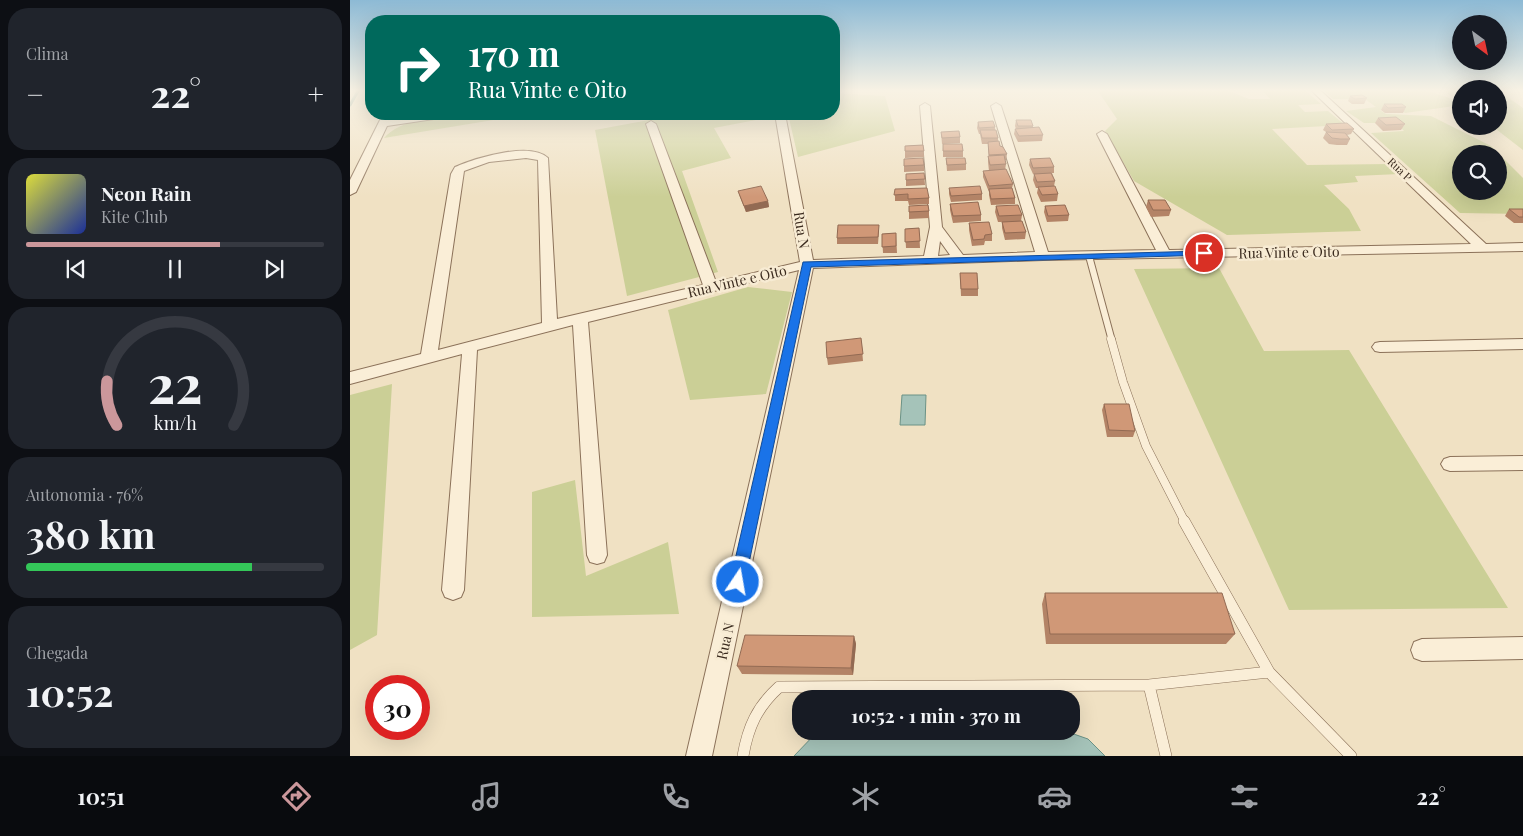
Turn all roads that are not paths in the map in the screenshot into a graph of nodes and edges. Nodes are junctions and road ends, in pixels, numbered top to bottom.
1 (382, 126) edge
2 (652, 126) edge
3 (782, 126) edge
4 (926, 126) edge
5 (1002, 126) edge
6 (1353, 126) edge
7 (1102, 134) dead end
8 (350, 192) edge
9 (936, 226) junction
10 (1523, 247) edge
11 (1482, 248) junction
12 (1165, 254) junction
13 (1043, 256) junction
14 (1089, 256) junction
15 (959, 259) junction
16 (930, 261) junction
17 (807, 264) junction
18 (711, 287) junction
19 (580, 319) junction
20 (550, 326) junction
21 (1523, 344) edge
22 (470, 346) junction
23 (1380, 347) dead end
24 (429, 356) junction
25 (350, 378) edge
26 (1523, 463) edge
27 (1450, 464) dead end
28 (598, 555) dead end
29 (453, 590) dead end
30 (1523, 648) edge
31 (1422, 650) dead end
32 (1269, 672) junction
33 (1149, 685) junction
34 (699, 756) edge
35 (743, 756) edge
36 (1166, 756) edge
37 (1351, 756) edge

1 - 8 street
2 - 18 street
3 - 17 street, Rua N
4 - 9 street
5 - 13 street
6 - 11 street, Rua P
7 - 12 street
9 - 15 street
9 - 16 street
10 - 11 street, Rua Vinte e Oito
11 - 12 street, Rua Vinte e Oito
12 - 14 street, Rua Vinte e Oito
13 - 14 street, Rua Vinte e Oito
13 - 15 street, Rua Vinte e Oito
14 - 32 lane
15 - 16 street, Rua Vinte e Oito
16 - 17 street, Rua Vinte e Oito
17 - 18 street, Rua Vinte e Oito
17 - 34 street, Rua N
18 - 19 street, Rua Vinte e Oito
19 - 20 street, Rua Vinte e Oito
19 - 28 street
20 - 22 street, Rua Vinte e Oito
20 - 24 street
21 - 23 street
22 - 24 street, Rua Vinte e Oito
22 - 29 street
24 - 25 street, Rua Vinte e Oito
26 - 27 street
30 - 31 street
32 - 33 lane
32 - 37 lane
33 - 35 lane
33 - 36 lane

